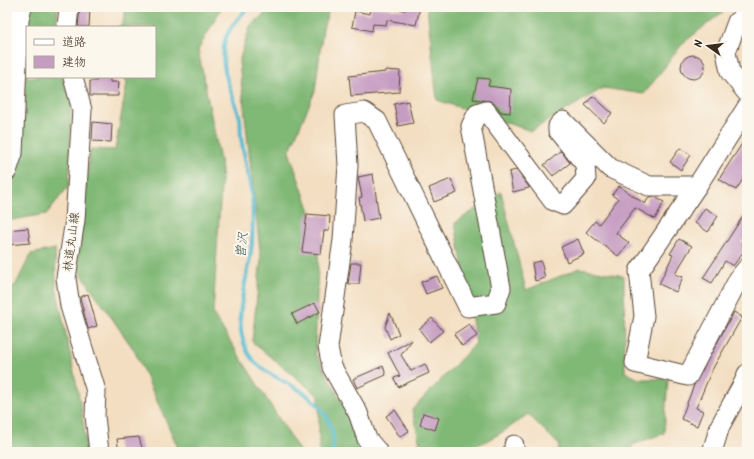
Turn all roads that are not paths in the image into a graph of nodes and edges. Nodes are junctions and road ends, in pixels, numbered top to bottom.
1 (22, 7) edge
2 (69, 7) edge
3 (747, 14) edge
4 (67, 26) edge
5 (73, 78) edge
6 (747, 93) edge
7 (747, 107) edge
8 (7, 171) edge
9 (697, 186) junction
10 (747, 268) edge
11 (747, 374) edge
12 (99, 452) edge
13 (378, 452) edge
14 (712, 452) edge

1 - 8 street
2 - 4 street
3 - 6 street
5 - 12 street, 林道丸山線
7 - 9 street
9 - 10 street
9 - 13 street
11 - 14 street

